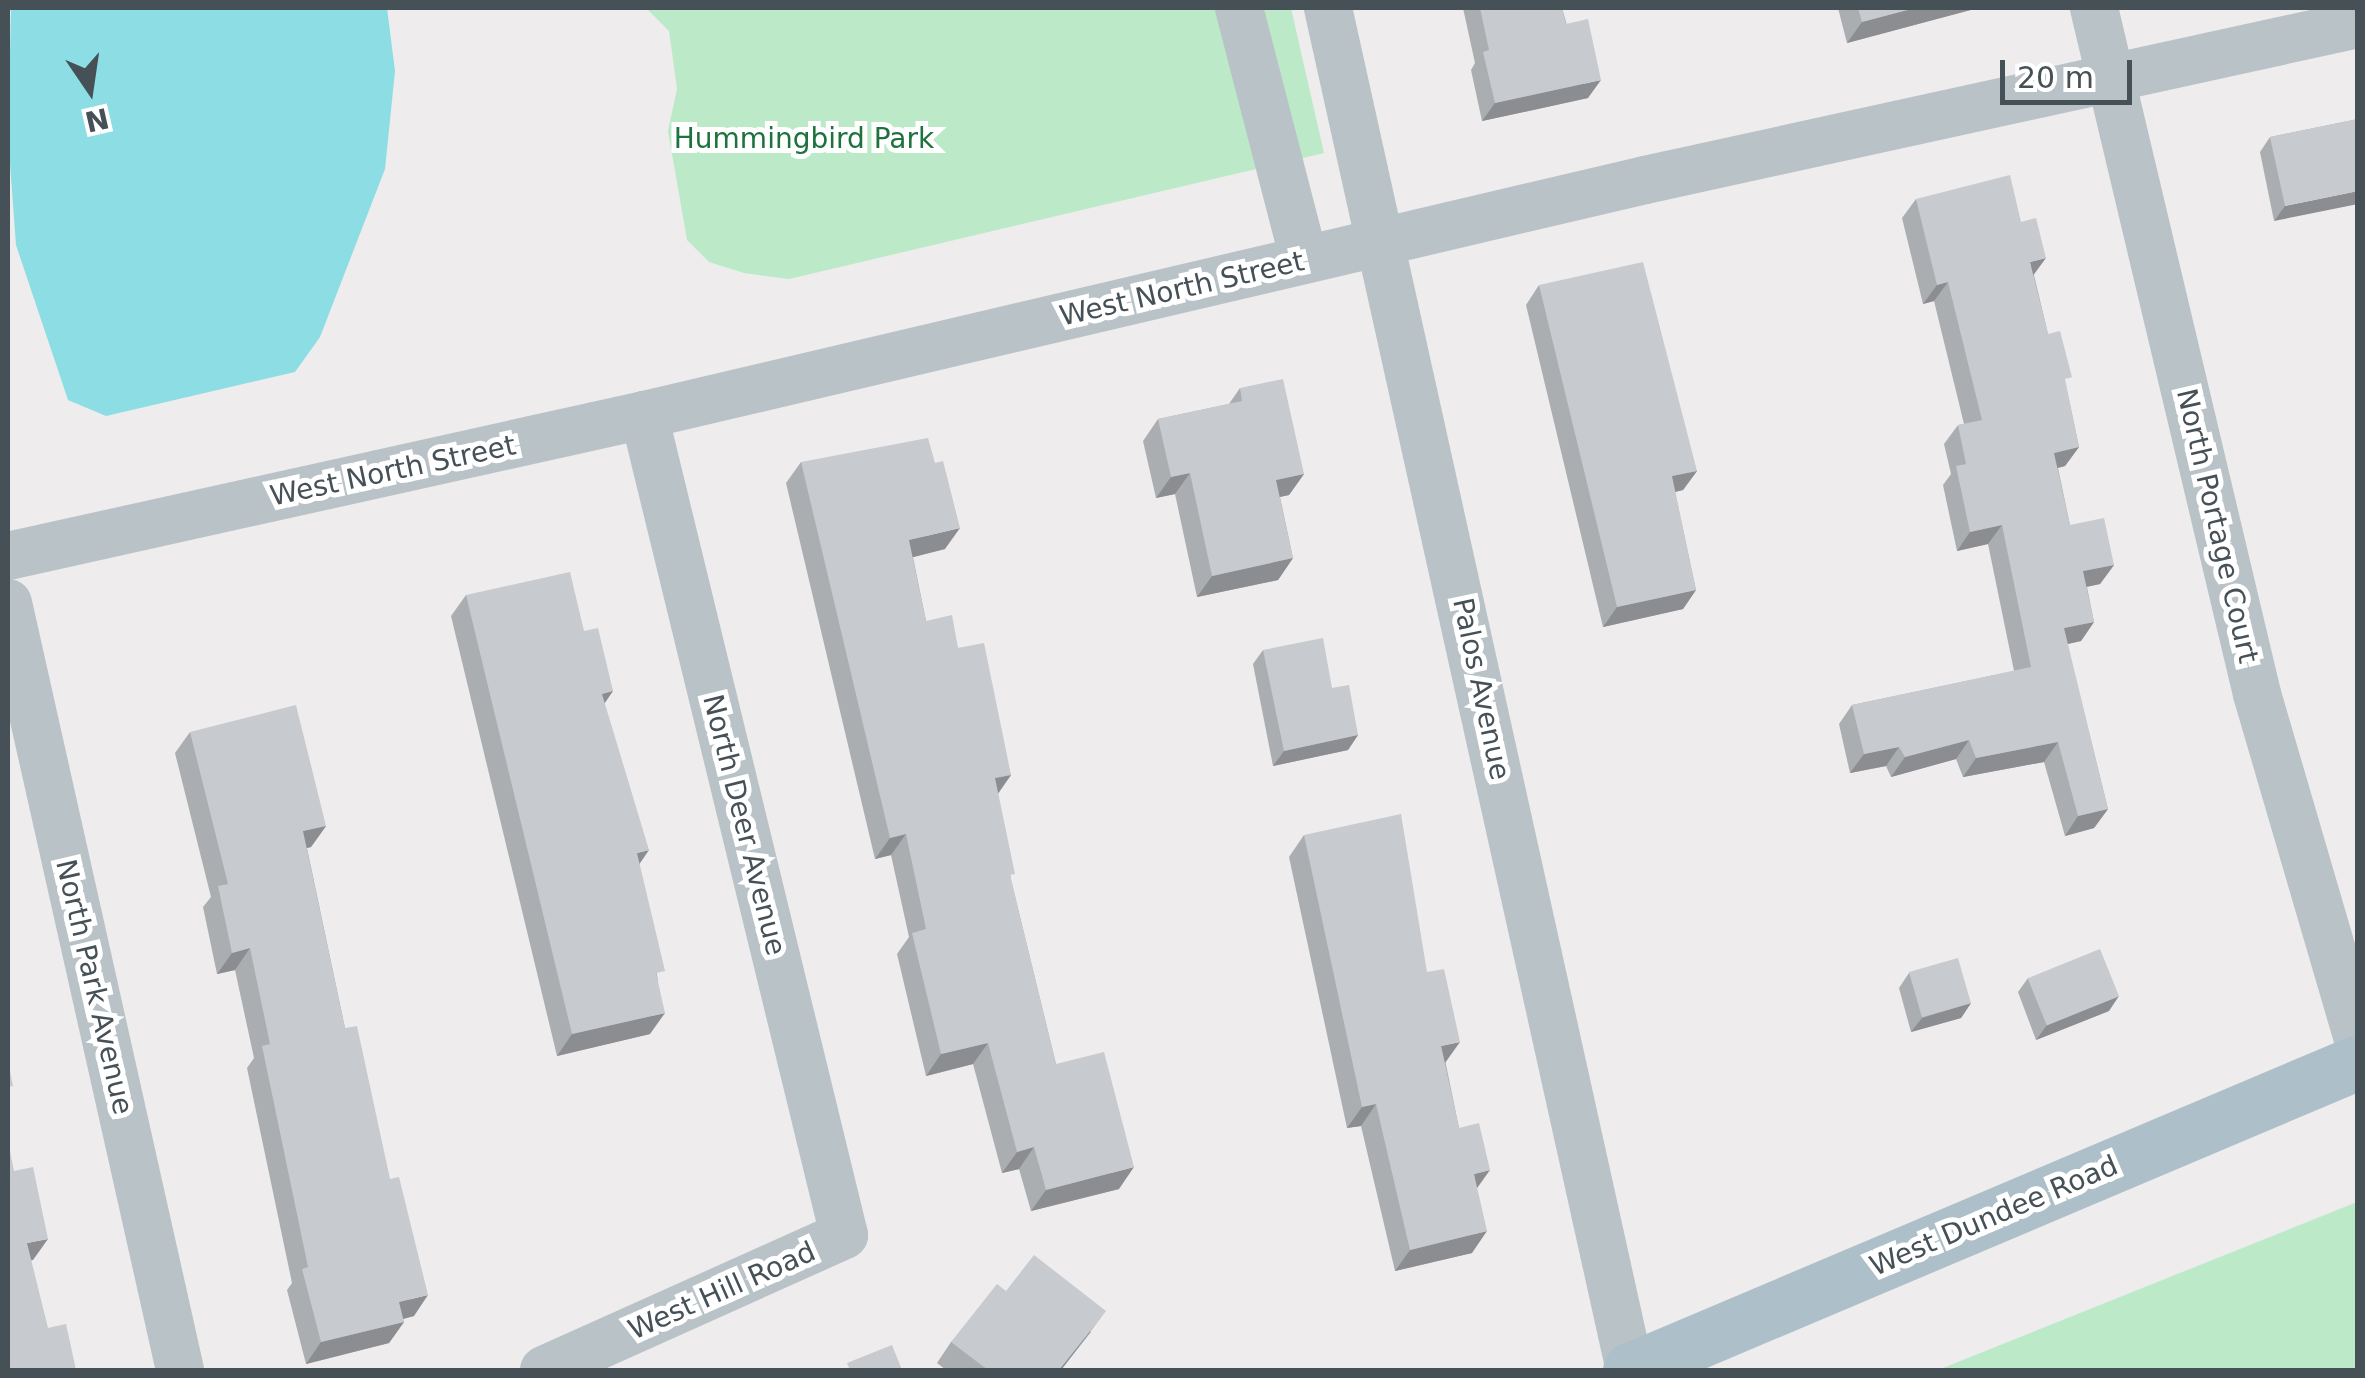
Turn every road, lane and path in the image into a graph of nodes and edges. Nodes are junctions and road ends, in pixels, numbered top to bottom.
1 (1239, 8) edge
2 (1328, 8) edge
3 (2094, 8) edge
4 (2358, 24) edge
5 (2111, 81) junction
6 (1378, 241) junction
7 (1304, 260) junction
8 (644, 415) junction
9 (8, 556) edge
10 (8, 603) edge
11 (2358, 1040) edge
12 (2358, 1062) edge
13 (844, 1236) joint
14 (180, 1370) edge
15 (544, 1370) edge
16 (1630, 1370) edge

1 - 7 street
2 - 6 street, Palos Avenue
3 - 5 street, North Portage Court
4 - 5 street, West North Street
5 - 6 street, West North Street
5 - 11 street, North Portage Court
6 - 7 street, West North Street
6 - 16 street, Palos Avenue
7 - 8 street, West North Street
8 - 9 street, West North Street
8 - 13 street, North Deer Avenue
10 - 14 street, North Park Avenue
12 - 16 main road, West Dundee Road
13 - 15 street, West Hill Road

